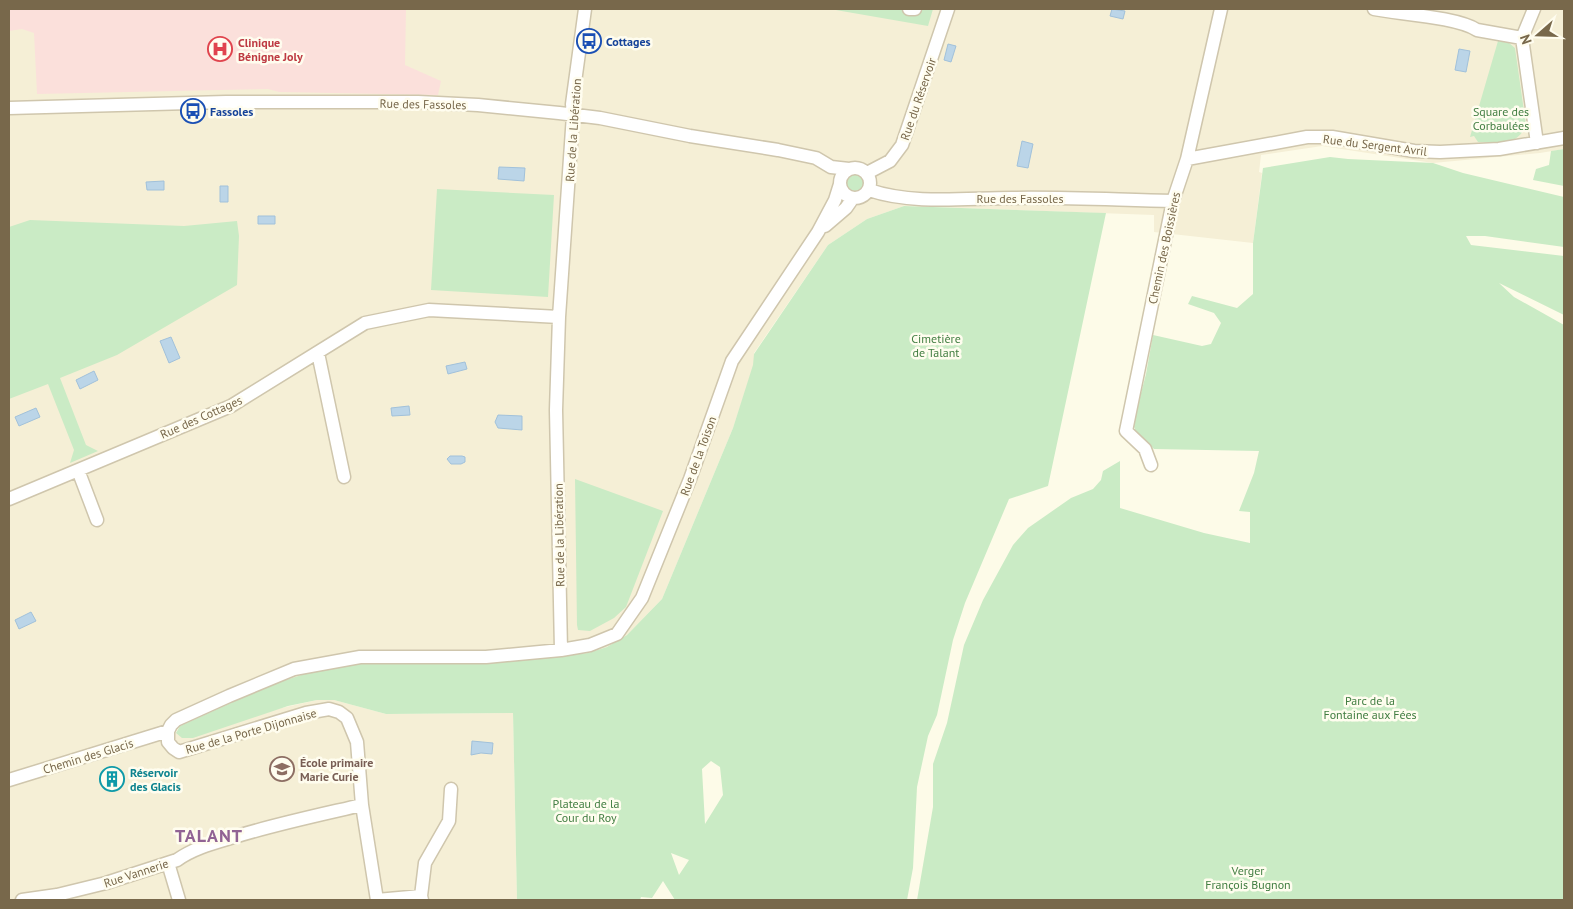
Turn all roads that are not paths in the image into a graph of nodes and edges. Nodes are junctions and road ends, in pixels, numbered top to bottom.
1 (585, 9) edge
2 (909, 9) edge
3 (914, 9) edge
4 (945, 9) edge
5 (1221, 9) edge
6 (1374, 9) edge
7 (1534, 9) edge
8 (1522, 38) junction
9 (9, 108) edge
10 (573, 115) junction
11 (1564, 138) edge
12 (1537, 143) junction
13 (1187, 158) junction
14 (832, 167) junction
15 (849, 169) junction
16 (867, 173) junction
17 (840, 184) junction
18 (868, 190) junction
19 (853, 198) junction
20 (1172, 201) junction
21 (818, 232) junction
22 (559, 317) junction
23 (318, 353) junction
24 (1151, 465) dead end
25 (78, 470) junction
26 (344, 477) dead end
27 (9, 500) edge
28 (97, 520) dead end
29 (562, 650) junction
30 (168, 731) junction
31 (9, 780) edge
32 (452, 788) dead end
33 (362, 805) junction
34 (168, 863) junction
35 (422, 898) edge
36 (22, 900) edge
37 (179, 900) edge
38 (377, 900) edge

1 - 10 street, Rue de la Libération
2 - 3 street
4 - 16 street, Rue du Réservoir
5 - 13 street, Chemin des Boissières
6 - 8 street
7 - 8 street
8 - 12 street
9 - 10 street, Rue des Fassoles
10 - 14 street, Rue des Fassoles
10 - 22 street, Rue de la Libération
11 - 12 street, Rue du Sergent Avril
12 - 13 street, Rue du Sergent Avril
13 - 20 street, Chemin des Boissières
14 - 15 street, Rue des Fassoles
14 - 17 street
15 - 16 street
15 - 17 street
16 - 18 street
17 - 19 street
17 - 21 street, Rue de la Toison
18 - 19 street
18 - 20 street, Rue des Fassoles
19 - 21 street, Rue de la Toison
20 - 24 street, Chemin des Boissières
21 - 29 street, Rue de la Toison
22 - 23 street, Rue des Cottages
22 - 29 street, Rue de la Libération
23 - 25 street, Rue des Cottages
23 - 26 street
25 - 27 street, Rue des Cottages
25 - 28 street
29 - 30 street
30 - 31 street, Chemin des Glacis
30 - 33 street, Rue de la Porte Dijonnaise
32 - 35 street
33 - 34 street, Rue Vannerie
33 - 38 street
34 - 36 street, Rue Vannerie
34 - 37 street
35 - 38 street

